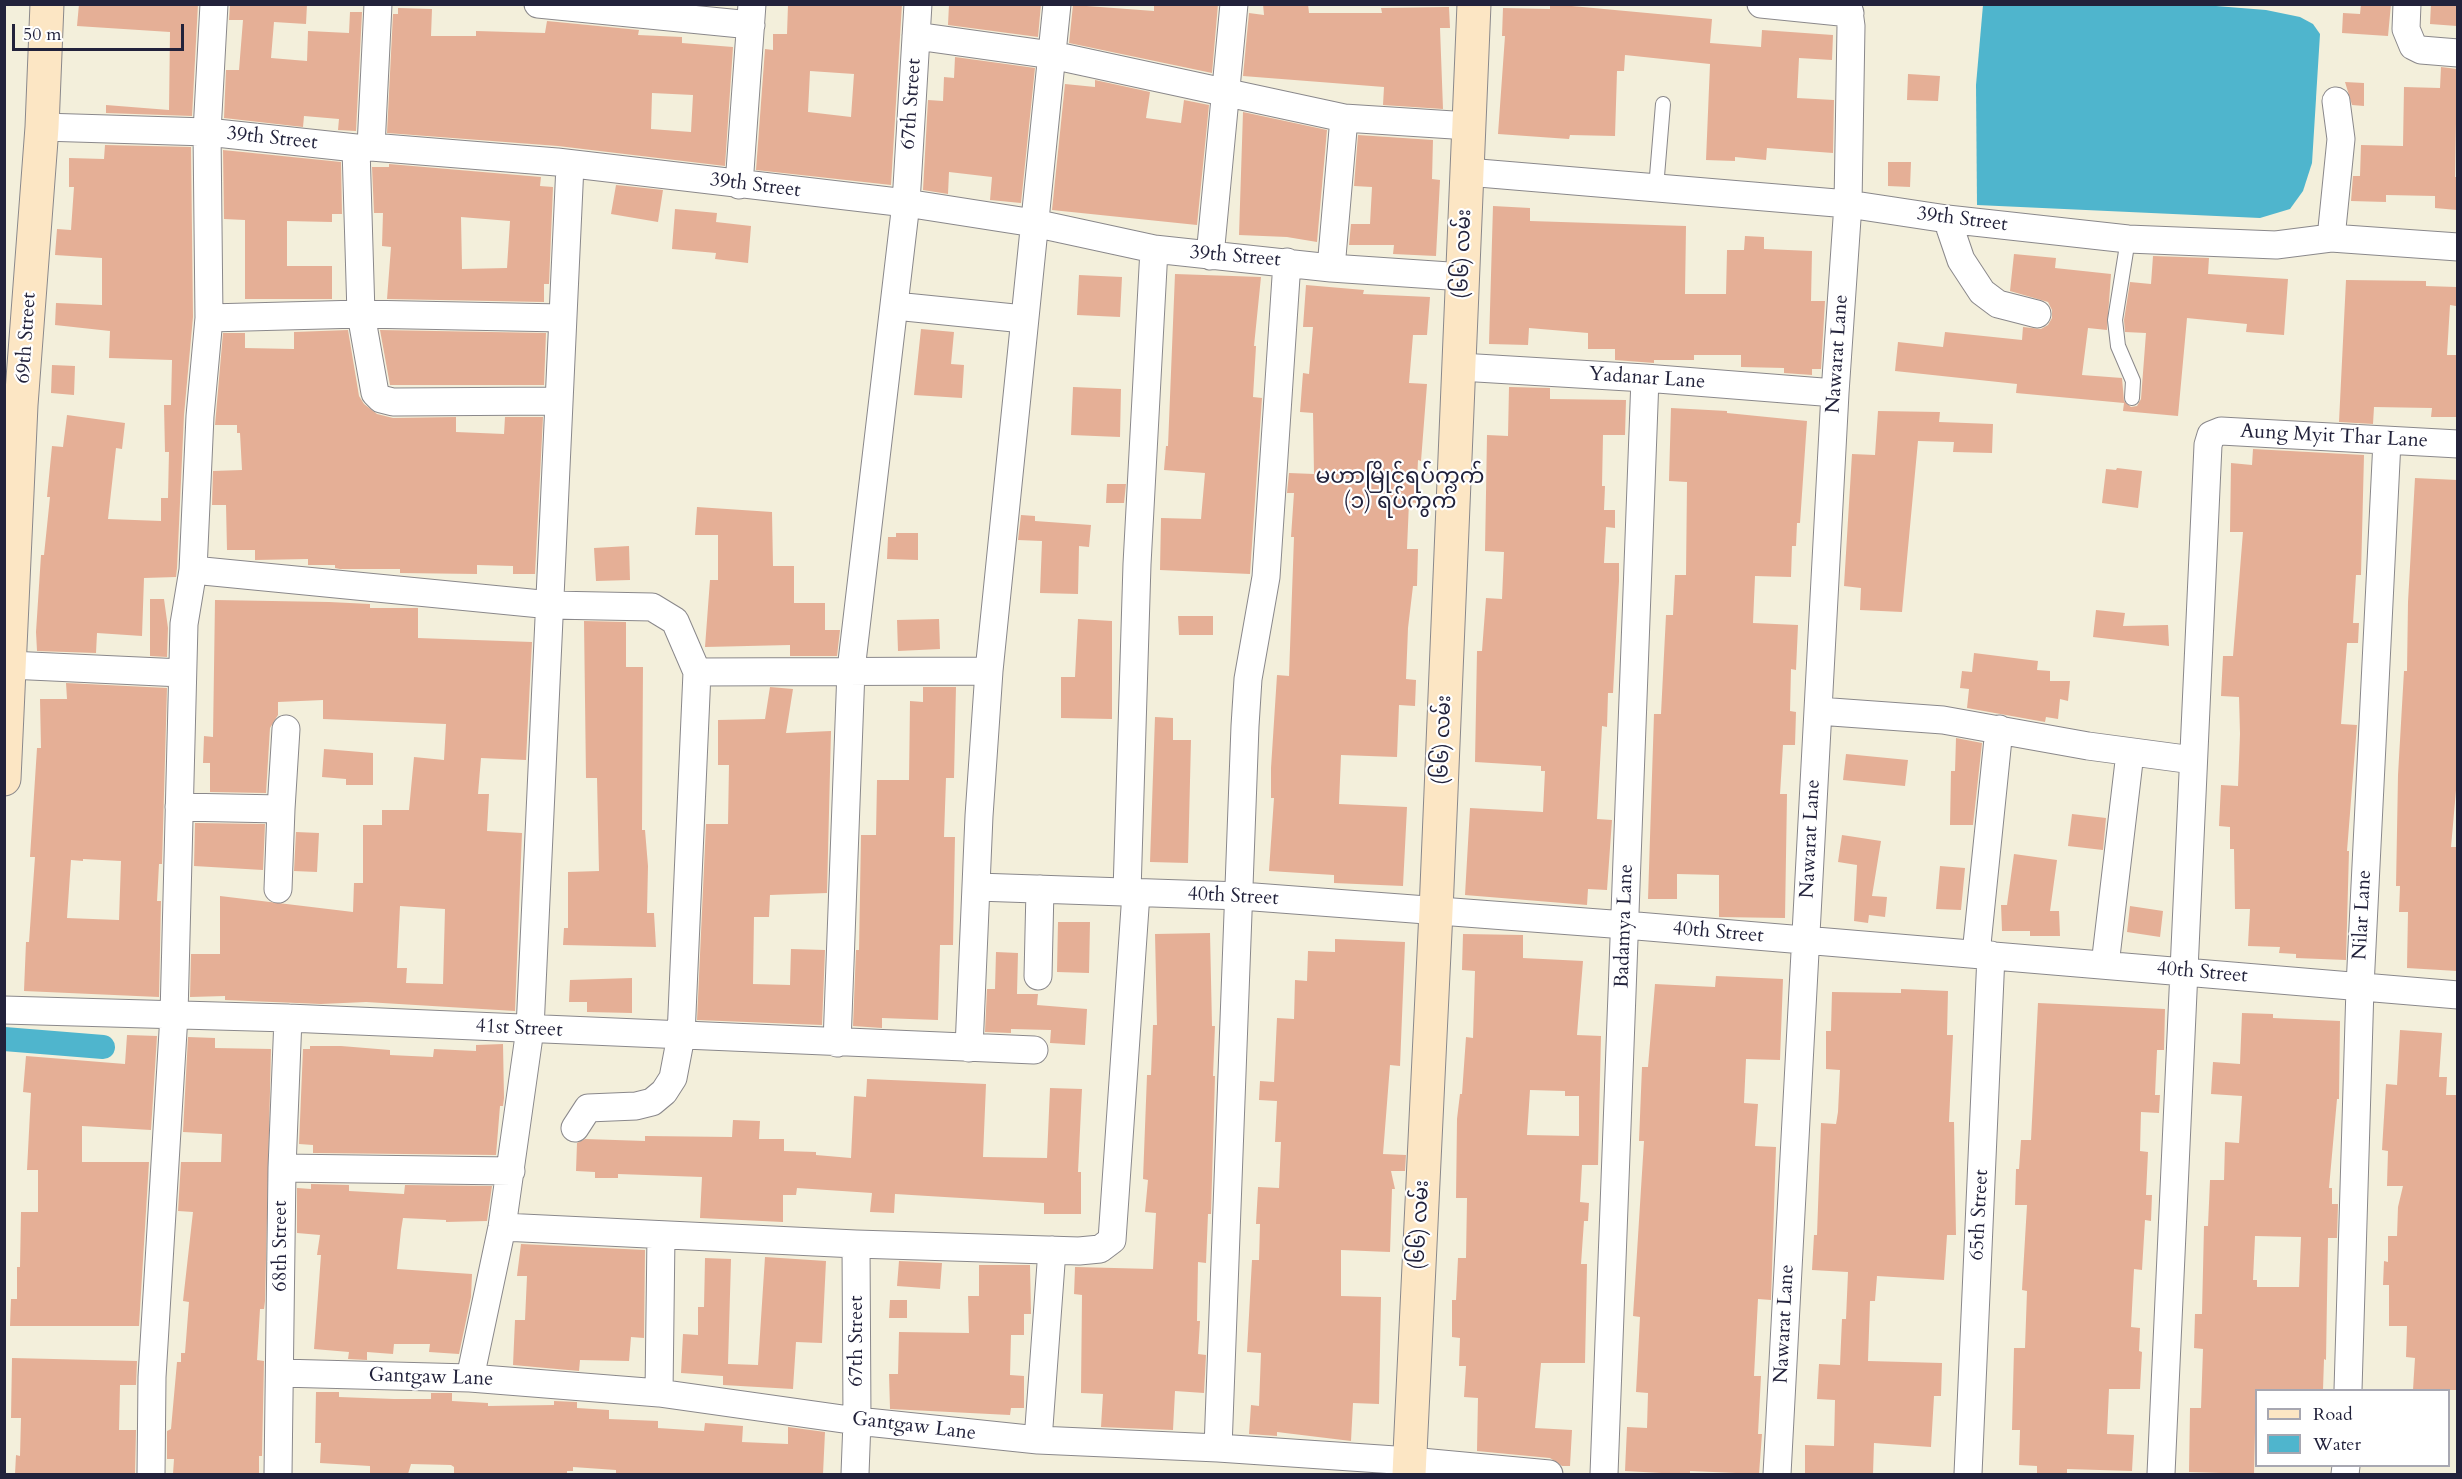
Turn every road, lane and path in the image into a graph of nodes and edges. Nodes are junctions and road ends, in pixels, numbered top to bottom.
1 (47, 4) edge
2 (214, 4) edge
3 (378, 4) edge
4 (538, 4) edge
5 (918, 4) edge
6 (1057, 4) edge
7 (1234, 4) edge
8 (1474, 4) edge
9 (1761, 4) edge
10 (2407, 4) edge
11 (1849, 9) edge
12 (752, 15) edge
13 (916, 36) junction
14 (2457, 53) edge
15 (1052, 55) junction
16 (1224, 92) junction
17 (2336, 101) dead end
18 (1663, 104) dead end
19 (1344, 118) junction
20 (1469, 126) junction
21 (42, 127) junction
22 (207, 132) junction
23 (364, 148) junction
24 (570, 165) junction
25 (1467, 172) junction
26 (739, 185) junction
27 (1656, 188) junction
28 (906, 203) junction
29 (1848, 204) junction
30 (1947, 219) junction
31 (1034, 223) junction
32 (2331, 238) junction
33 (2128, 239) junction
34 (2457, 247) edge
35 (1154, 249) junction
36 (1210, 256) junction
37 (1287, 262) junction
38 (1331, 268) junction
39 (1464, 277) junction
40 (895, 306) junction
41 (361, 314) junction
42 (2037, 314) dead end
43 (209, 318) junction
44 (562, 318) junction
45 (1024, 319) junction
46 (1460, 367) junction
47 (1645, 378) junction
48 (1835, 393) junction
49 (2132, 398) dead end
50 (559, 401) junction
51 (2387, 441) junction
52 (2457, 444) edge
53 (193, 570) junction
54 (551, 605) junction
55 (9, 665) junction
56 (851, 670) junction
57 (989, 671) junction
58 (697, 672) junction
59 (182, 674) junction
60 (1818, 711) junction
61 (286, 729) dead end
62 (1999, 729) junction
63 (2130, 753) junction
64 (2193, 760) junction
65 (4, 779) edge
66 (179, 807) junction
67 (281, 809) junction
68 (977, 887) junction
69 (278, 889) dead end
70 (1040, 889) junction
71 (1131, 892) junction
72 (1240, 896) junction
73 (1436, 911) junction
74 (1624, 925) junction
75 (1805, 940) junction
76 (1983, 955) junction
77 (2105, 965) junction
78 (2183, 971) junction
79 (1038, 976) dead end
80 (2360, 987) junction
81 (2457, 995) edge
82 (4, 1010) edge
83 (174, 1015) junction
84 (288, 1018) junction
85 (530, 1029) junction
86 (681, 1036) junction
87 (837, 1043) junction
88 (969, 1048) junction
89 (1034, 1050) dead end
90 (575, 1128) dead end
91 (282, 1168) junction
92 (511, 1172) junction
93 (502, 1227) junction
94 (661, 1235) junction
95 (856, 1244) junction
96 (1052, 1250) junction
97 (280, 1372) junction
98 (470, 1378) junction
99 (2348, 1389) edge
100 (658, 1393) junction
101 (857, 1421) junction
102 (1038, 1440) junction
103 (1218, 1448) junction
104 (1409, 1468) edge
105 (151, 1474) edge
106 (278, 1474) edge
107 (855, 1474) edge
108 (1549, 1474) edge
109 (1604, 1474) edge
110 (1777, 1474) edge
111 (1968, 1474) edge
112 (2161, 1474) edge

1 - 21 street, 69th Street
2 - 22 street
3 - 23 street
4 - 12 street
5 - 13 street, 67th Street
6 - 15 street
7 - 16 street
8 - 20 street, (၆၆) လမ်း
9 - 11 street
10 - 14 street
11 - 29 street, Nawarat Lane
12 - 26 street
13 - 15 street
13 - 28 street, 67th Street
15 - 16 street
15 - 31 street
16 - 19 street
16 - 36 street
17 - 32 street
18 - 27 lane
19 - 20 street
19 - 38 street
20 - 25 street, (၆၆) လမ်း
21 - 22 street, 39th Street
21 - 55 street, 69th Street
22 - 23 street, 39th Street
22 - 43 street
23 - 24 street, 39th Street
23 - 41 street
24 - 26 street, 39th Street
24 - 44 street
25 - 27 street, 39th Street
25 - 39 street, (၆၆) လမ်း
26 - 28 street, 39th Street
27 - 29 street, 39th Street
28 - 31 street, 39th Street
28 - 40 street, 67th Street
29 - 30 street, 39th Street
29 - 48 street, Nawarat Lane
30 - 33 street, 39th Street
30 - 42 street
31 - 35 street, 39th Street
31 - 45 street
32 - 33 street, 39th Street
32 - 34 street, 39th Street
33 - 49 lane
35 - 36 street, 39th Street
35 - 71 street
36 - 37 street, 39th Street
37 - 38 street, 39th Street
37 - 72 street
38 - 39 street, 39th Street
39 - 46 street, (၆၆) လမ်း
40 - 45 street
40 - 56 street, 67th Street
41 - 43 street
41 - 44 street
41 - 50 street
43 - 53 street
44 - 50 street
45 - 57 street
46 - 47 street, Yadanar Lane
46 - 73 street, (၆၆) လမ်း
47 - 48 street, Yadanar Lane
47 - 74 street, Badamya Lane
48 - 60 street, Nawarat Lane
50 - 54 street
51 - 52 street, Aung Myit Thar Lane
51 - 64 street, Aung Myit Thar Lane
51 - 80 street, Nilar Lane
53 - 54 street
53 - 59 street
54 - 58 street
54 - 85 street
55 - 59 street
55 - 65 street, 69th Street
56 - 57 street
56 - 58 street
56 - 87 street, 67th Street
57 - 68 street
58 - 86 street
59 - 66 street
60 - 62 street
60 - 75 street, Nawarat Lane
61 - 67 street
62 - 63 street
62 - 76 street, 65th Street
63 - 64 street
63 - 77 street
64 - 78 street
66 - 67 street
66 - 83 street
67 - 69 street
68 - 70 street, 40th Street
68 - 88 street
70 - 71 street, 40th Street
70 - 79 street
71 - 72 street, 40th Street
71 - 96 street
72 - 73 street, 40th Street
72 - 103 street
73 - 74 street, 40th Street
73 - 104 street, (၆၆) လမ်း
74 - 75 street, 40th Street
74 - 109 street, Badamya Lane
75 - 76 street, 40th Street
75 - 110 street, Nawarat Lane
76 - 77 street, 40th Street
76 - 111 street, 65th Street
77 - 78 street, 40th Street
78 - 80 street, 40th Street
78 - 112 street
80 - 81 street, 40th Street
80 - 99 street, Nilar Lane
82 - 83 street, 41st Street
83 - 84 street, 41st Street
83 - 105 street
84 - 85 street, 41st Street
84 - 91 street, 68th Street
85 - 86 street, 41st Street
85 - 92 street
86 - 87 street, 41st Street
86 - 90 street
87 - 88 street, 41st Street
88 - 89 street, 41st Street
91 - 92 street
91 - 97 street, 68th Street
92 - 93 street
93 - 94 street
93 - 98 street
94 - 95 street
94 - 100 street
95 - 96 street
95 - 101 street, 67th Street
96 - 102 street
97 - 98 street, Gantgaw Lane
97 - 106 street, 68th Street
98 - 100 street, Gantgaw Lane
100 - 101 street, Gantgaw Lane
101 - 102 street, Gantgaw Lane
101 - 107 street, 67th Street
102 - 103 street, Gantgaw Lane
103 - 104 street, Gantgaw Lane
104 - 108 street, Gantgaw Lane

